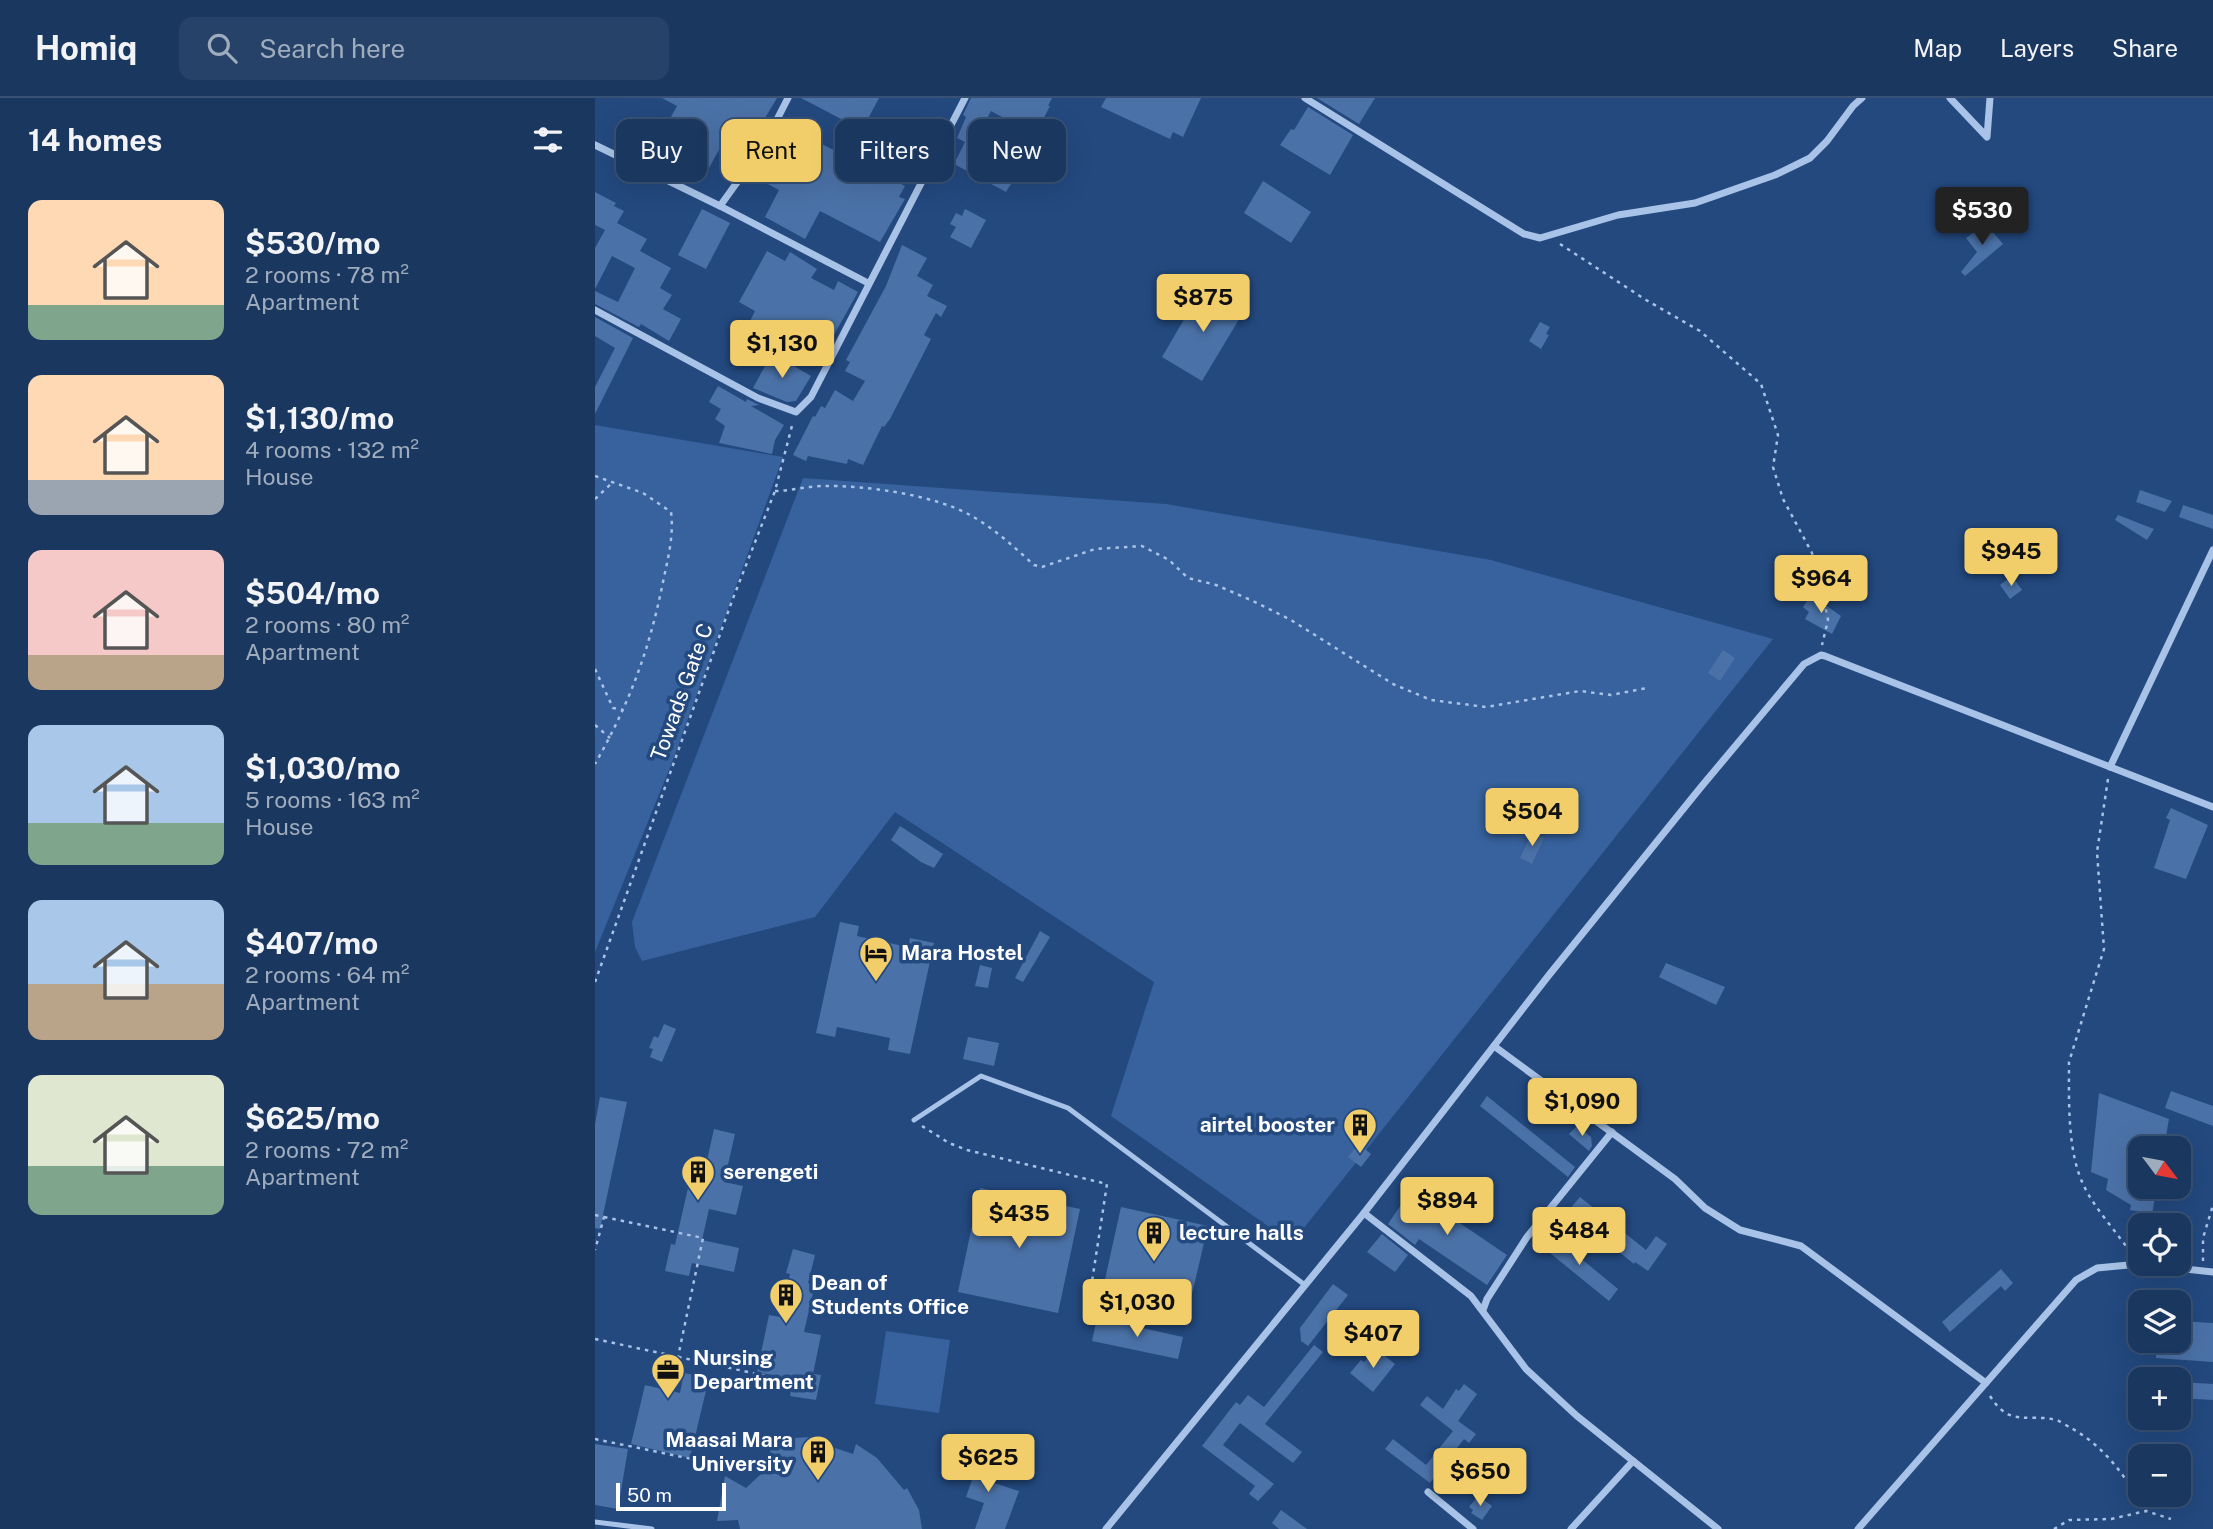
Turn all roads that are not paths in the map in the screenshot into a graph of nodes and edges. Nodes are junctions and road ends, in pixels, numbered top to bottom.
1 (788, 98) edge
2 (965, 98) edge
3 (1304, 98) edge
4 (1862, 98) edge
5 (1950, 98) edge
6 (1990, 98) edge
7 (595, 145) edge
8 (720, 206) junction
9 (868, 283) junction
10 (595, 310) edge
11 (2213, 550) edge
12 (2110, 767) junction
13 (2213, 807) edge
14 (1494, 1046) junction
15 (914, 1119) road end
16 (1612, 1132) junction
17 (1364, 1213) junction
18 (2213, 1272) edge
19 (1305, 1285) junction
20 (1483, 1310) junction
21 (1986, 1383) junction
22 (1633, 1461) junction
23 (1428, 1492) dead end
24 (595, 1522) edge
25 (652, 1529) edge
26 (1106, 1529) edge
27 (1473, 1529) edge
28 (1571, 1529) edge
29 (1719, 1529) edge
30 (1858, 1529) edge

1 - 8 street
2 - 9 street
3 - 4 street
5 - 6 street
7 - 8 street
8 - 9 street
9 - 10 street
11 - 12 street
12 - 13 street
12 - 14 street
14 - 16 street
14 - 17 street
15 - 19 lane
16 - 20 street
16 - 21 street
17 - 19 street
17 - 20 street
18 - 21 street
19 - 26 street
20 - 22 street
21 - 30 street
22 - 28 street
22 - 29 street
23 - 27 street
24 - 25 lane

